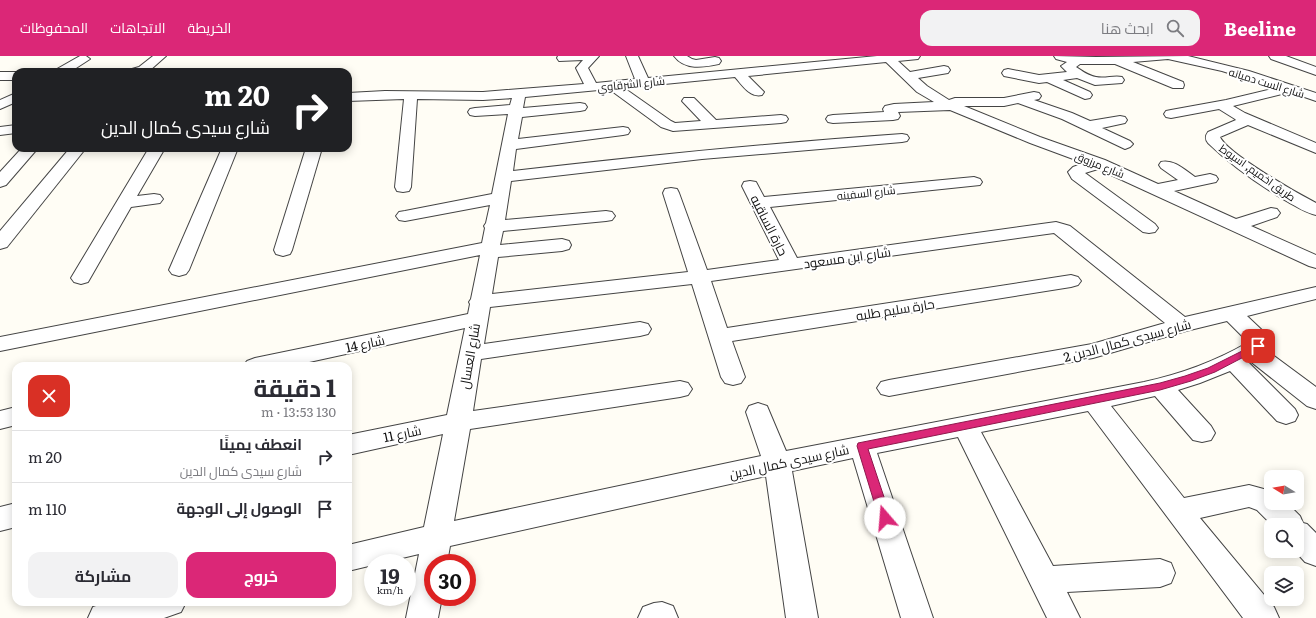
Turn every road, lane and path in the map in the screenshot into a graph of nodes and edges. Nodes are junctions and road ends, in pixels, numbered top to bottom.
1 (160, 56) edge
2 (590, 56) edge
3 (593, 56) edge
4 (632, 56) edge
5 (680, 56) edge
6 (914, 56) edge
7 (1060, 56) edge
8 (1164, 56) edge
9 (1171, 56) edge
10 (1275, 56) edge
11 (563, 58) dead end
12 (892, 58) edge
13 (84, 59) dead end
14 (1114, 59) junction
15 (729, 60) dead end
16 (1085, 61) junction
17 (68, 68) edge
18 (145, 68) edge
19 (944, 70) dead end
20 (1316, 71) edge
21 (737, 72) junction
22 (1145, 72) junction
23 (1008, 73) dead end
24 (1078, 74) junction
25 (1131, 74) dead end
26 (0, 76) edge
27 (12, 76) edge
28 (908, 76) junction
29 (1049, 78) junction
30 (1118, 80) dead end
31 (1316, 81) edge
32 (643, 82) junction
33 (612, 85) junction
34 (1178, 86) dead end
35 (592, 87) junction
36 (1273, 88) junction
37 (556, 90) junction
38 (757, 92) dead end
39 (411, 95) junction
40 (1085, 95) dead end
41 (352, 97) edge
42 (1316, 97) edge
43 (12, 99) edge
44 (688, 101) dead end
45 (1004, 102) junction
46 (946, 104) junction
47 (1226, 104) junction
48 (517, 105) junction
49 (0, 106) edge
50 (580, 107) dead end
51 (563, 108) junction
52 (475, 112) dead end
53 (1171, 114) dead end
54 (1240, 116) junction
55 (780, 119) dead end
56 (833, 119) dead end
57 (1120, 120) dead end
58 (1051, 122) dead end
59 (712, 124) junction
60 (1088, 126) junction
61 (12, 130) edge
62 (623, 130) dead end
63 (0, 131) edge
64 (902, 138) dead end
65 (1309, 140) edge
66 (1125, 144) dead end
67 (509, 145) junction
68 (1316, 148) edge
69 (26, 152) edge
70 (75, 152) edge
71 (155, 152) edge
72 (228, 152) edge
73 (313, 152) edge
74 (1100, 163) junction
75 (1167, 165) dead end
76 (1210, 180) dead end
77 (0, 182) edge
78 (974, 182) dead end
79 (1192, 182) junction
80 (750, 186) dead end
81 (403, 187) dead end
82 (501, 188) junction
83 (1157, 189) junction
84 (671, 193) dead end
85 (154, 199) dead end
86 (124, 203) junction
87 (759, 203) junction
88 (1316, 210) edge
89 (1271, 212) dead end
90 (405, 216) dead end
91 (606, 216) dead end
92 (1236, 225) junction
93 (1149, 228) dead end
94 (1287, 234) dead end
95 (1268, 240) junction
96 (491, 242) junction
97 (0, 243) edge
98 (562, 244) dead end
99 (283, 250) dead end
100 (1316, 262) edge
101 (790, 265) junction
102 (179, 270) dead end
103 (700, 277) junction
104 (81, 278) dead end
105 (1071, 281) dead end
106 (1316, 293) edge
107 (478, 311) junction
108 (1231, 313) junction
109 (1181, 326) junction
110 (640, 329) dead end
111 (720, 336) junction
112 (0, 344) edge
113 (470, 353) junction
114 (1242, 355) junction
115 (271, 362) edge
116 (734, 377) dead end
117 (1160, 386) junction
118 (889, 388) dead end
119 (680, 389) dead end
120 (1316, 400) edge
121 (1094, 401) junction
122 (758, 412) dead end
123 (1286, 415) dead end
124 (12, 417) edge
125 (0, 420) edge
126 (457, 422) junction
127 (965, 426) junction
128 (1202, 433) dead end
129 (352, 444) edge
130 (862, 446) junction
131 (777, 463) junction
132 (1178, 511) junction
133 (12, 516) edge
134 (1283, 518) edge
135 (0, 519) edge
136 (436, 537) junction
137 (1304, 540) edge
138 (1316, 553) edge
139 (352, 557) edge
140 (1160, 573) dead end
141 (1045, 580) junction
142 (154, 606) edge
143 (104, 618) edge
144 (422, 618) edge
145 (802, 618) edge
146 (917, 618) edge
147 (1064, 618) edge
148 (1263, 618) edge

1 - 18 street
2 - 11 street
3 - 35 street
4 - 32 street
5 - 15 street
6 - 12 street, شارع الشرقاوي
7 - 16 street
8 - 14 street
9 - 36 street, شارع الست دميانه
10 - 20 street
12 - 21 street, شارع الشرقاوي
12 - 28 street, شارع مرزوق
13 - 17 street
14 - 16 street
14 - 22 street
16 - 24 street
19 - 28 street
21 - 32 street, شارع الشرقاوي
21 - 38 street
22 - 25 street
22 - 34 street
23 - 29 street
24 - 29 street
24 - 30 street
26 - 27 street
28 - 46 street, شارع مرزوق
29 - 40 street
31 - 36 street
32 - 33 street, شارع الشرقاوي
33 - 35 street, شارع الشرقاوي
33 - 59 street
35 - 37 street, شارع الشرقاوي
36 - 42 street, شارع الست دميانه
36 - 47 street
37 - 48 street, شارع الشرقاوي
37 - 51 street
39 - 41 street, شارع الشرقاوي
39 - 48 street, شارع الشرقاوي
39 - 81 street
43 - 49 street
44 - 59 street
45 - 46 street
45 - 58 street
45 - 60 street
46 - 56 street
46 - 74 street, شارع مرزوق
47 - 53 street
47 - 54 street
48 - 51 street
48 - 52 street
48 - 67 street, شارع العسال
50 - 51 street
54 - 65 street
54 - 88 street, طريق اخميم, اسيوط
55 - 59 street
57 - 60 street
60 - 66 street
61 - 63 street
62 - 67 street
64 - 82 street
65 - 68 street
67 - 82 street, شارع العسال
69 - 77 street
70 - 97 street
71 - 86 street
72 - 102 street
73 - 99 street
74 - 83 street, شارع مرزوق
74 - 93 street
75 - 79 street
76 - 79 street
78 - 87 street, شارع السفينه
79 - 83 street
80 - 87 street, حارة الساقيه
82 - 90 street
82 - 96 street, شارع العسال
83 - 92 street, شارع مرزوق
84 - 103 street
85 - 86 street
86 - 104 street
87 - 101 street, حارة الساقيه
89 - 92 street
91 - 96 street
92 - 95 street, شارع مرزوق
94 - 95 street
95 - 100 street, شارع مرزوق
96 - 98 street
96 - 107 street, شارع العسال
96 - 112 street
101 - 103 street, شارع ابن مسعود
101 - 109 street, شارع ابن مسعود
103 - 107 street, شارع ابن مسعود
103 - 111 street
105 - 111 street, حارة سليم طلبه
106 - 108 street, شارع سيدى كمال الدين 2
107 - 113 street, شارع العسال
107 - 115 street, شارع 14
108 - 109 street, شارع سيدى كمال الدين 2
108 - 114 street
109 - 118 street, شارع سيدى كمال الدين 2
110 - 113 street
111 - 116 street
113 - 126 street, شارع العسال
114 - 117 street, شارع سيدى كمال الدين
114 - 120 street
114 - 123 street
117 - 121 street, شارع سيدى كمال الدين
117 - 128 street
119 - 126 street, شارع 11
121 - 127 street, شارع سيدى كمال الدين
121 - 132 street
122 - 131 street
124 - 125 street
126 - 129 street, شارع 11
126 - 136 street, شارع العسال
127 - 130 street, شارع سيدى كمال الدين
127 - 141 street
130 - 131 street, شارع سيدى كمال الدين
130 - 146 street
131 - 136 street, شارع سيدى كمال الدين
131 - 145 street
132 - 134 street
132 - 148 street
133 - 135 street
136 - 139 street, شارع سيدى كمال الدين
136 - 144 street, شارع العسال
137 - 138 street
140 - 141 street
141 - 147 street
142 - 143 street

